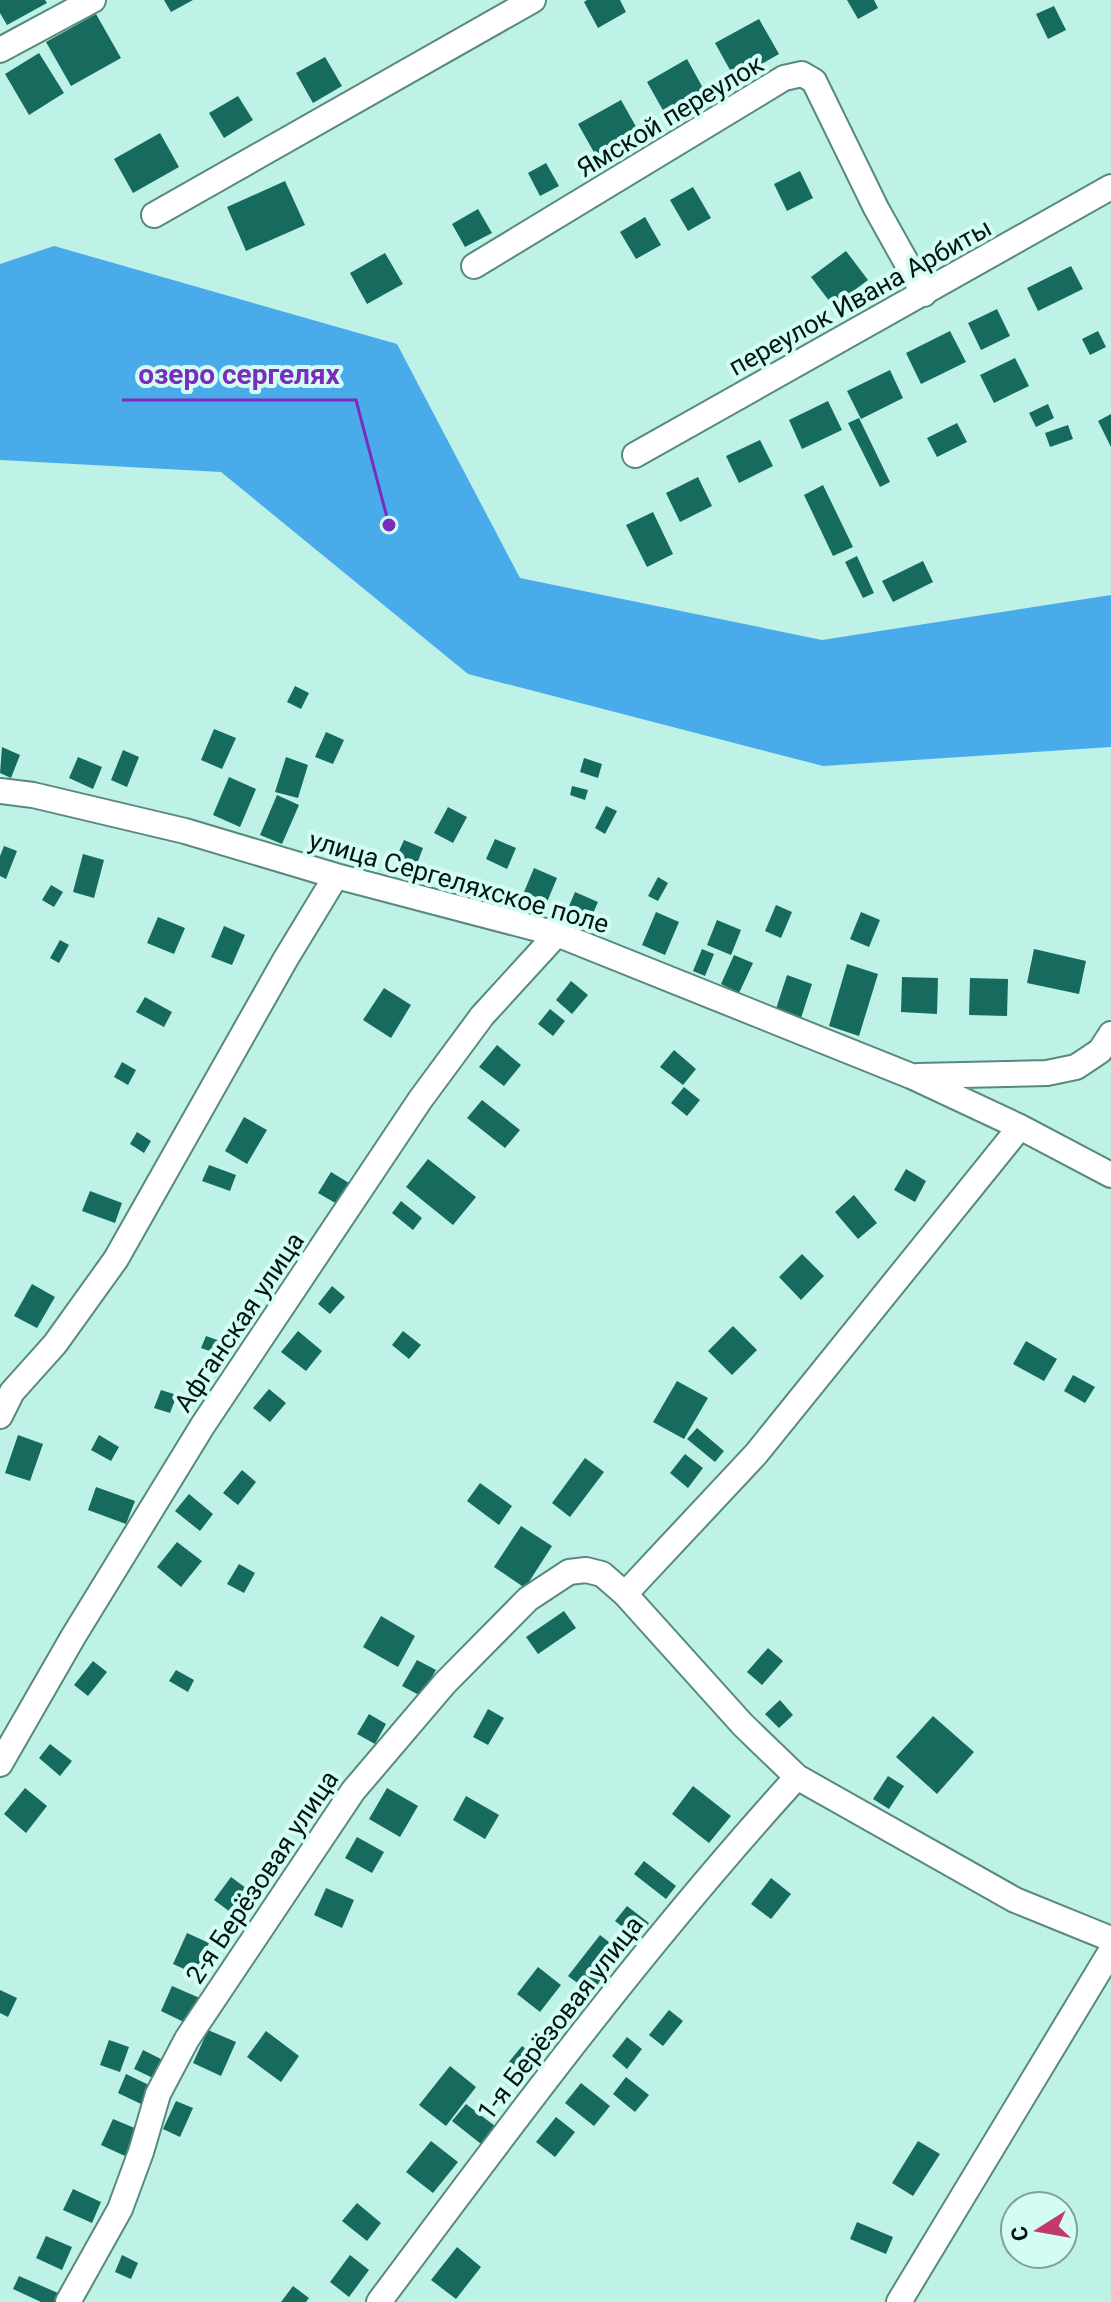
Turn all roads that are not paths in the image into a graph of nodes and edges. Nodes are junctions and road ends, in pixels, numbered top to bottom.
1 (93, 0) edge
2 (533, 0) edge
3 (0, 50) edge
4 (1111, 187) edge
5 (154, 215) dead end
6 (474, 266) dead end
7 (924, 294) junction
8 (635, 455) dead end
9 (0, 791) edge
10 (336, 876) junction
11 (557, 934) junction
12 (1111, 1034) edge
13 (911, 1076) junction
14 (1020, 1127) junction
15 (1111, 1175) edge
16 (0, 1416) edge
17 (625, 1594) junction
18 (0, 1764) edge
19 (797, 1777) junction
20 (1111, 1939) edge
21 (1111, 1951) edge
22 (68, 2302) edge
23 (379, 2302) edge
24 (899, 2302) edge

1 - 3 street
2 - 5 street
4 - 7 street, переулок Ивана Арбиты
6 - 7 street, Ямской переулок
7 - 8 street, переулок Ивана Арбиты
9 - 10 street, улица Сергеляхское поле
10 - 11 street, улица Сергеляхское поле
10 - 16 street
11 - 13 street, улица Сергеляхское поле
11 - 18 street, Афганская улица
12 - 13 street
13 - 14 street, улица Сергеляхское поле
14 - 15 street, улица Сергеляхское поле
14 - 17 street
17 - 19 street
17 - 22 street, 2-я Берёзовая улица
19 - 20 street
19 - 23 street, 1-я Берёзовая улица
21 - 24 street

